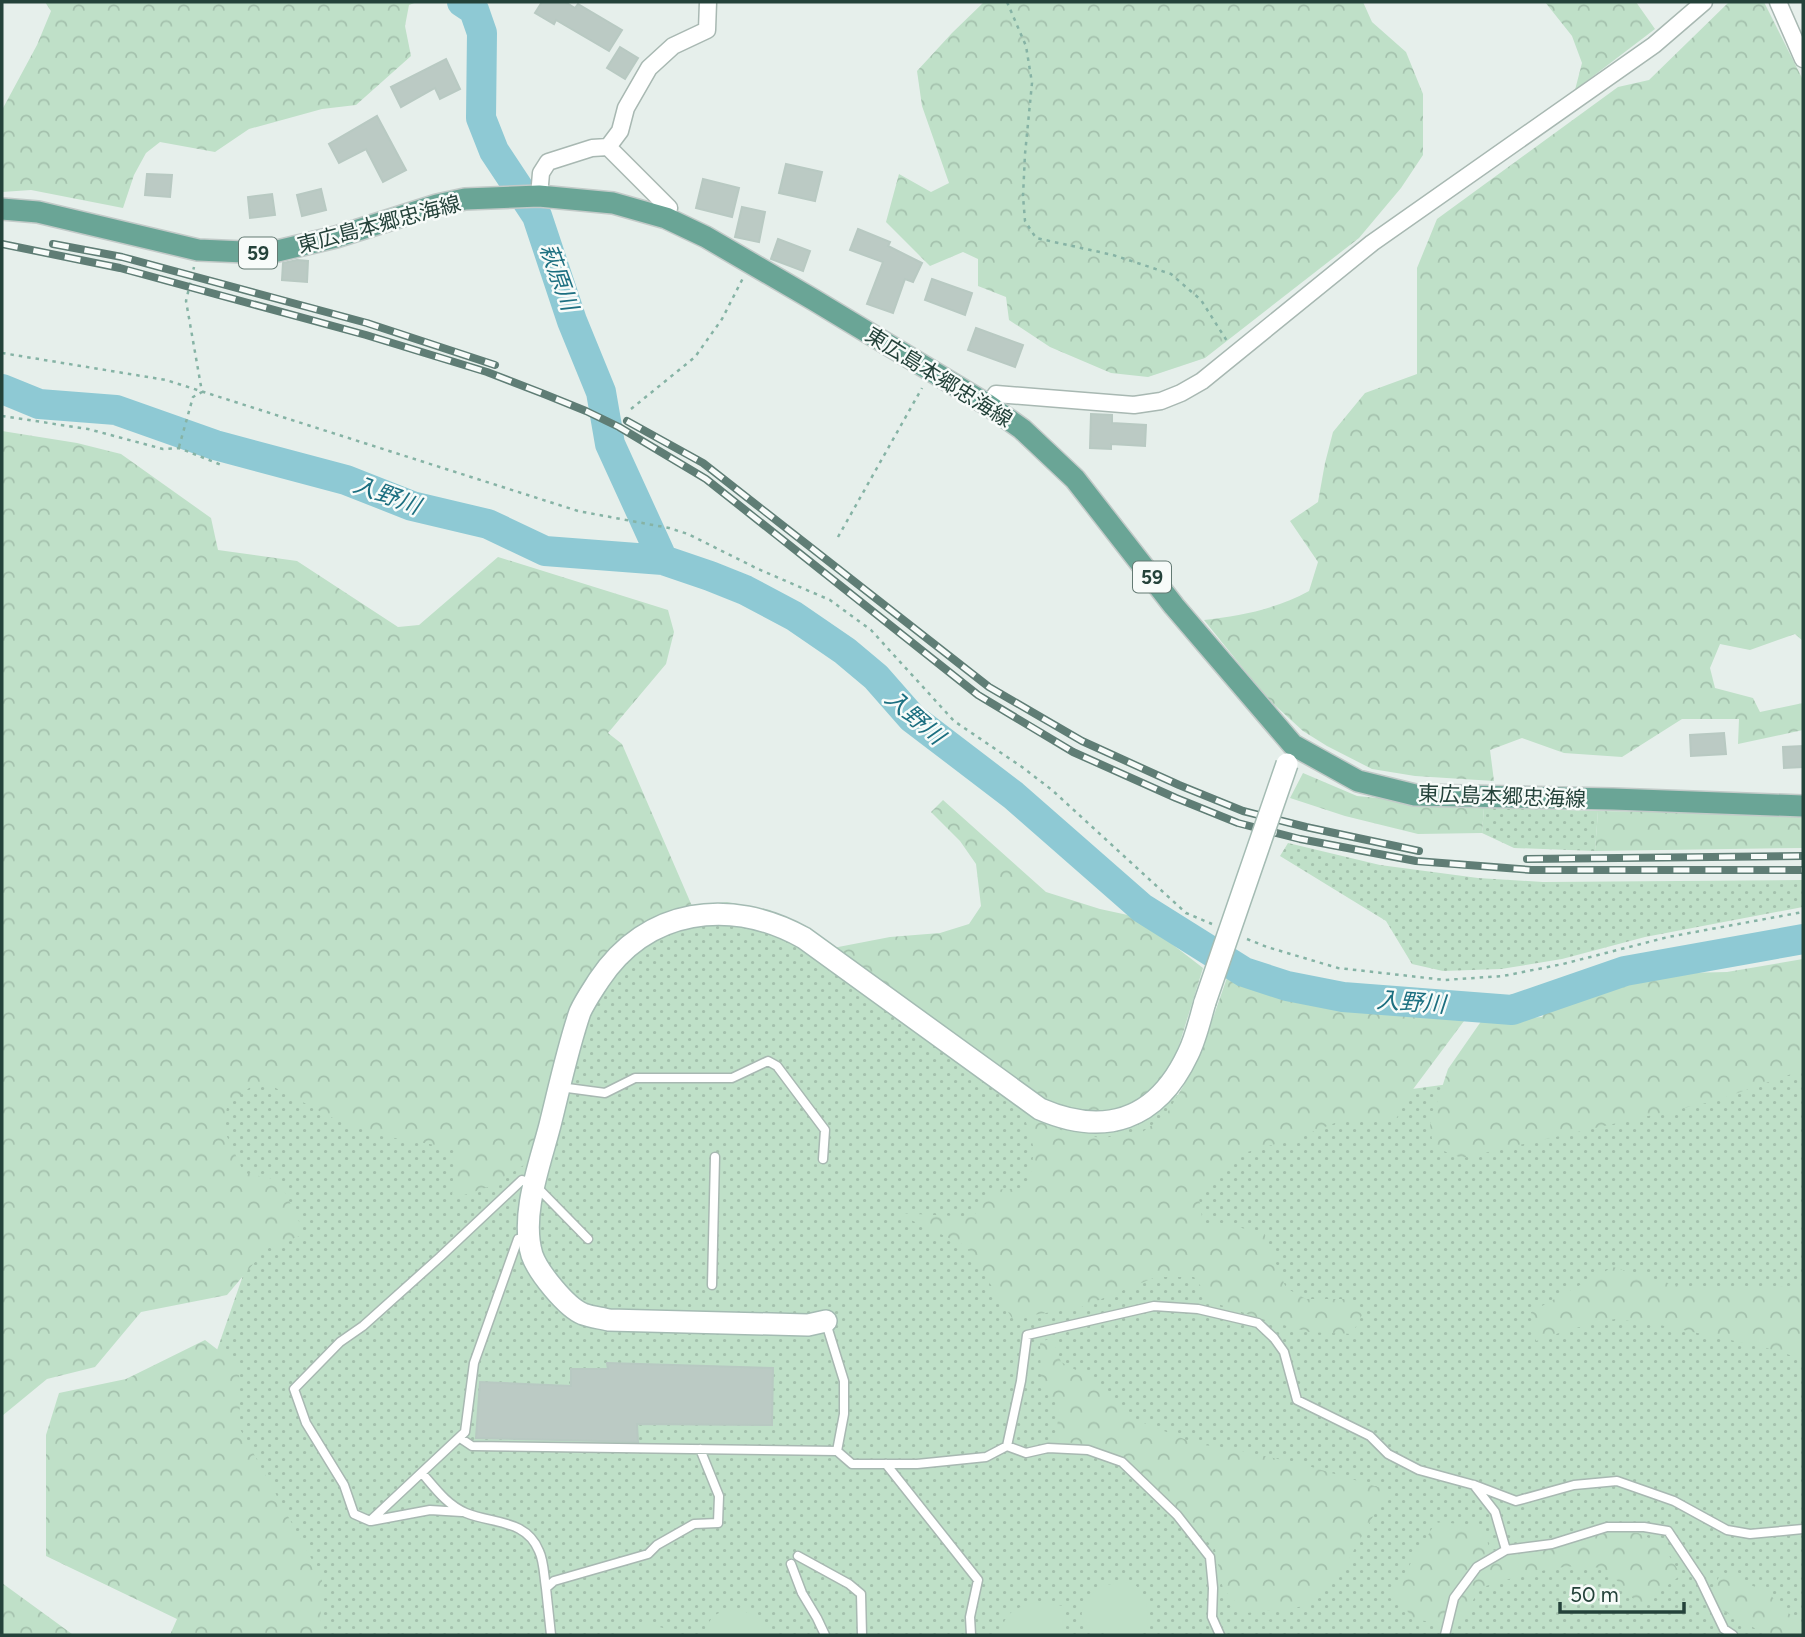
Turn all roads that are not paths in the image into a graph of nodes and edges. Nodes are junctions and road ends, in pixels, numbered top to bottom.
1 (708, 2) edge
2 (1704, 2) edge
3 (1777, 2) edge
4 (1803, 59) edge
5 (608, 147) junction
6 (539, 196) junction
7 (2, 209) edge
8 (666, 218) junction
9 (988, 405) junction
10 (1290, 755) junction
11 (1803, 806) edge
12 (560, 1087) junction
13 (715, 1157) dead end
14 (823, 1159) dead end
15 (535, 1185) junction
16 (528, 1237) junction
17 (588, 1239) dead end
18 (712, 1285) dead end
19 (826, 1321) joint
20 (460, 1438) junction
21 (1007, 1446) junction
22 (700, 1449) junction
23 (837, 1451) junction
24 (886, 1464) junction
25 (422, 1473) junction
26 (1474, 1485) junction
27 (465, 1513) junction
28 (370, 1521) junction
29 (1803, 1529) edge
30 (1506, 1550) junction
31 (798, 1556) dead end
32 (791, 1564) dead end
33 (546, 1588) junction
34 (551, 1635) edge
35 (825, 1635) edge
36 (862, 1635) edge
37 (971, 1635) edge
38 (1220, 1635) edge
39 (1445, 1635) edge
40 (1733, 1635) edge

1 - 5 street
2 - 9 street
3 - 4 street
5 - 6 street
5 - 8 street
6 - 7 main road, 東広島本郷忠海線 / 59
6 - 8 main road, 東広島本郷忠海線 / 59
8 - 9 main road, 東広島本郷忠海線 / 59
9 - 10 main road, 東広島本郷忠海線 / 59
10 - 11 main road, 東広島本郷忠海線 / 59
10 - 12 street, bridge
12 - 14 lane
12 - 15 street
13 - 18 lane
15 - 16 street
15 - 17 lane
15 - 28 lane
16 - 19 street
16 - 20 lane
19 - 23 lane
20 - 22 lane
20 - 25 lane
21 - 24 lane
21 - 26 lane
21 - 38 lane
22 - 23 lane
22 - 33 lane
23 - 24 lane
24 - 37 lane
25 - 27 lane
25 - 28 lane
26 - 29 lane
26 - 30 lane
27 - 28 lane
27 - 33 lane
30 - 39 lane
30 - 40 lane
31 - 36 lane
32 - 35 lane
33 - 34 lane

